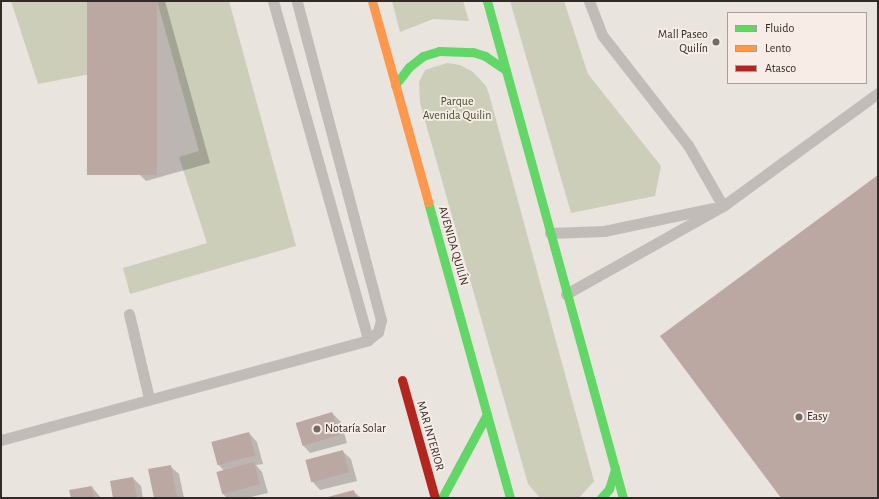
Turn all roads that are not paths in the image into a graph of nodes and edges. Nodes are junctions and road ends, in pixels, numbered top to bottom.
1 (273, 1) edge
2 (297, 1) edge
3 (372, 1) edge
4 (487, 1) edge
5 (589, 1) edge
6 (506, 70) junction
7 (395, 85) junction
8 (878, 93) edge
9 (723, 206) junction
10 (550, 233) junction
11 (566, 294) junction
12 (129, 314) dead end
13 (368, 340) junction
14 (402, 380) dead end
15 (149, 398) junction
16 (487, 414) junction
17 (1, 440) edge
18 (615, 469) junction
19 (435, 498) edge
20 (442, 498) edge
21 (510, 498) edge
22 (601, 498) edge
23 (623, 498) edge

1 - 13 lane
2 - 13 lane
3 - 7 main road, AVENIDA QUILÍN
4 - 6 main road
5 - 9 lane
6 - 7 main road
6 - 10 main road
7 - 16 main road, AVENIDA QUILÍN
8 - 9 lane
9 - 10 lane
9 - 11 lane
10 - 11 main road
11 - 18 main road
12 - 15 lane
13 - 15 lane
14 - 19 main road, MAR INTERIOR
15 - 17 lane
16 - 20 main road
16 - 21 main road, AVENIDA QUILÍN
18 - 22 main road
18 - 23 main road

